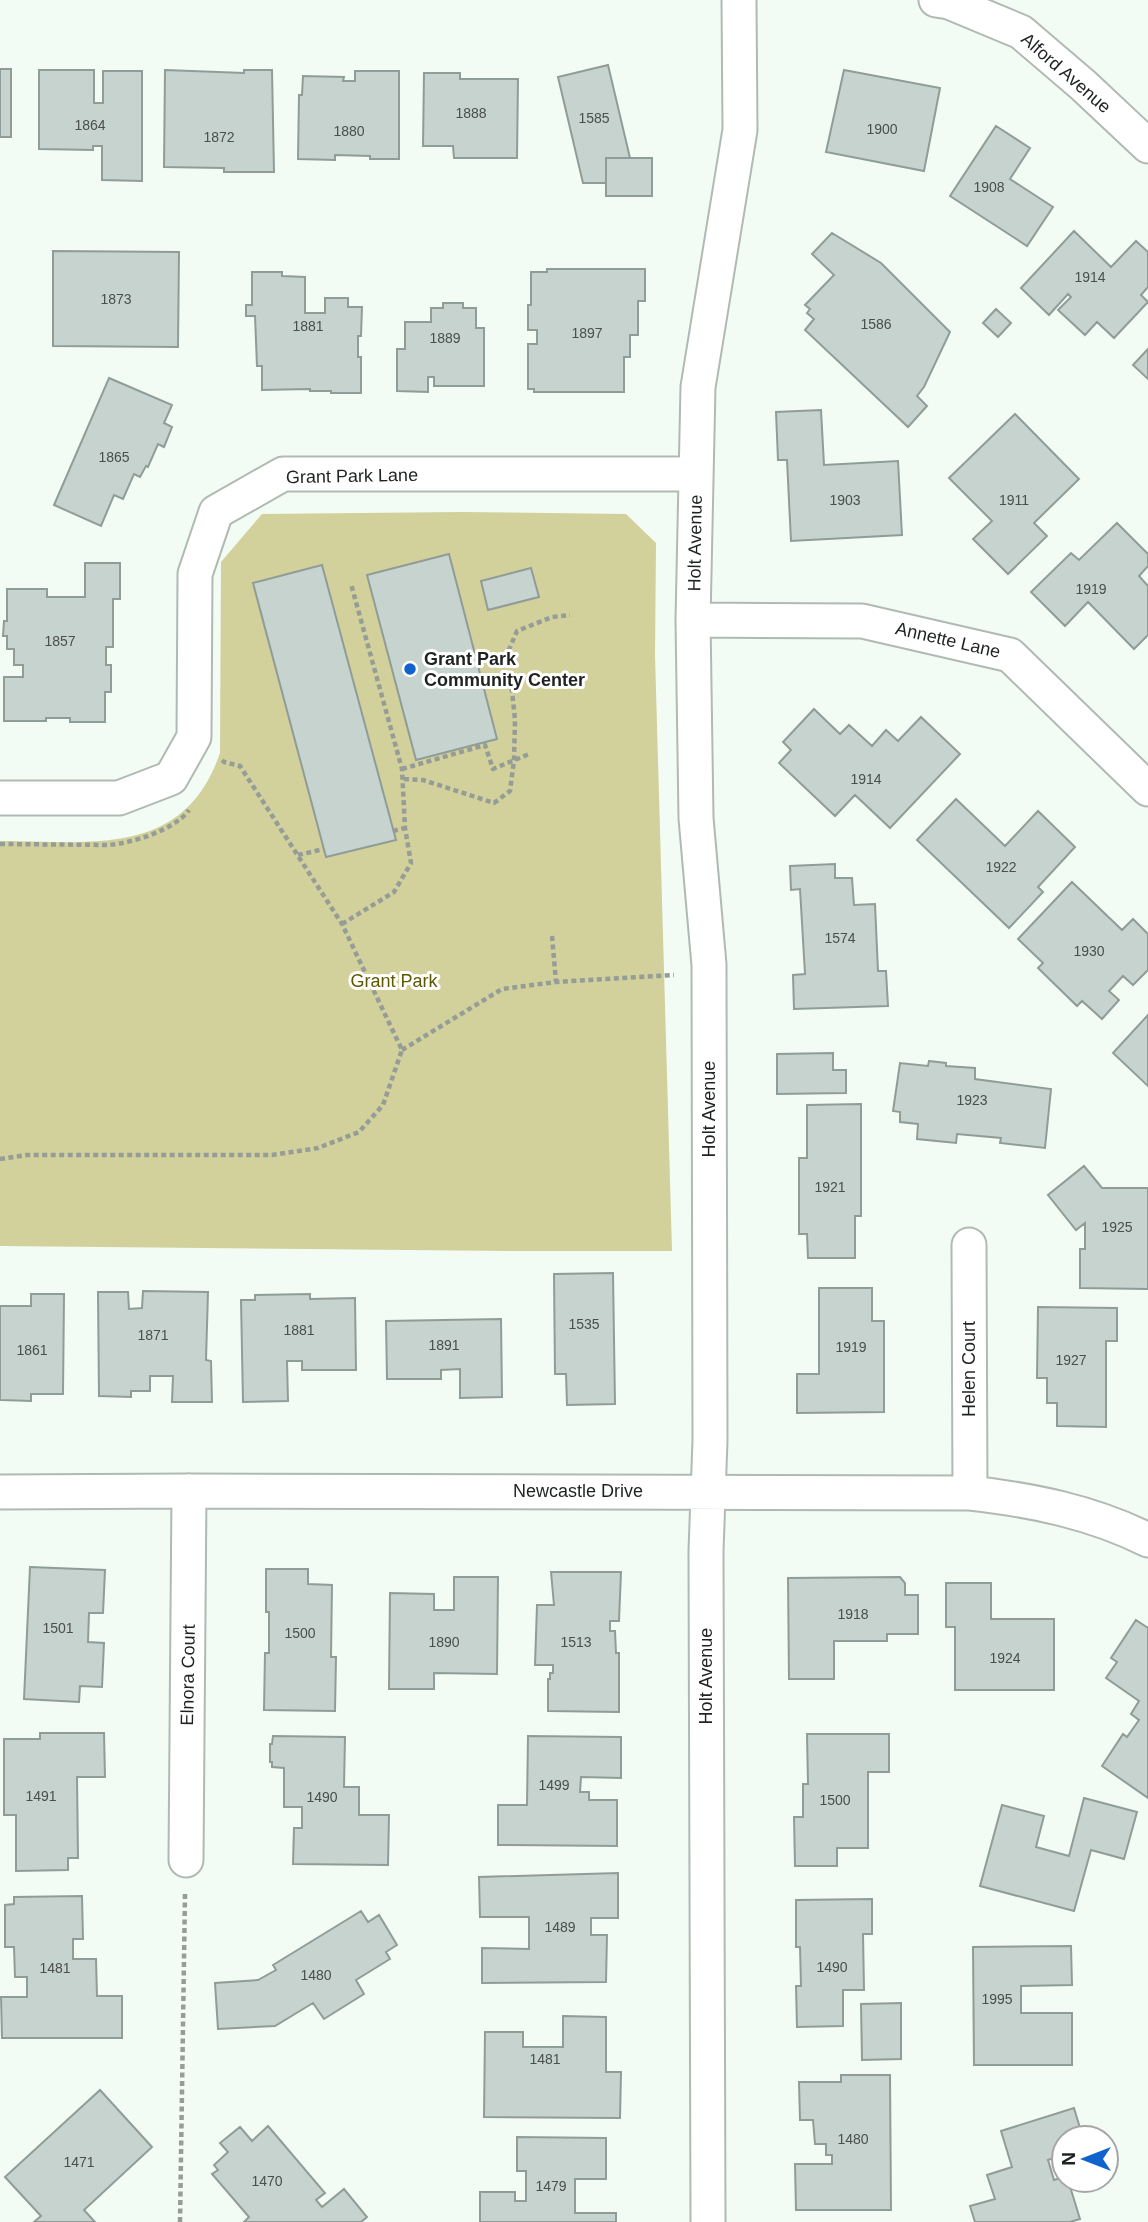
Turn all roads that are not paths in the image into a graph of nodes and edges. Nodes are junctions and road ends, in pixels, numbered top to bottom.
1 (740, 0) edge
2 (936, 0) edge
3 (1148, 146) edge
4 (696, 474) junction
5 (693, 620) junction
6 (1148, 789) edge
7 (0, 798) edge
8 (969, 1245) dead end
9 (189, 1491) junction
10 (0, 1492) edge
11 (708, 1492) junction
12 (970, 1493) junction
13 (1148, 1540) edge
14 (186, 1860) road end
15 (708, 2222) edge

1 - 4 street, Holt Avenue
2 - 3 street, Alford Avenue
4 - 5 street, Holt Avenue
4 - 7 street, Grant Park Lane
5 - 6 street, Annette Lane
5 - 11 street, Holt Avenue
8 - 12 street, Helen Court
9 - 10 street, Newcastle Drive
9 - 11 street, Newcastle Drive
9 - 14 street, Elnora Court
11 - 12 street, Newcastle Drive
11 - 15 street, Holt Avenue
12 - 13 street, Newcastle Drive

